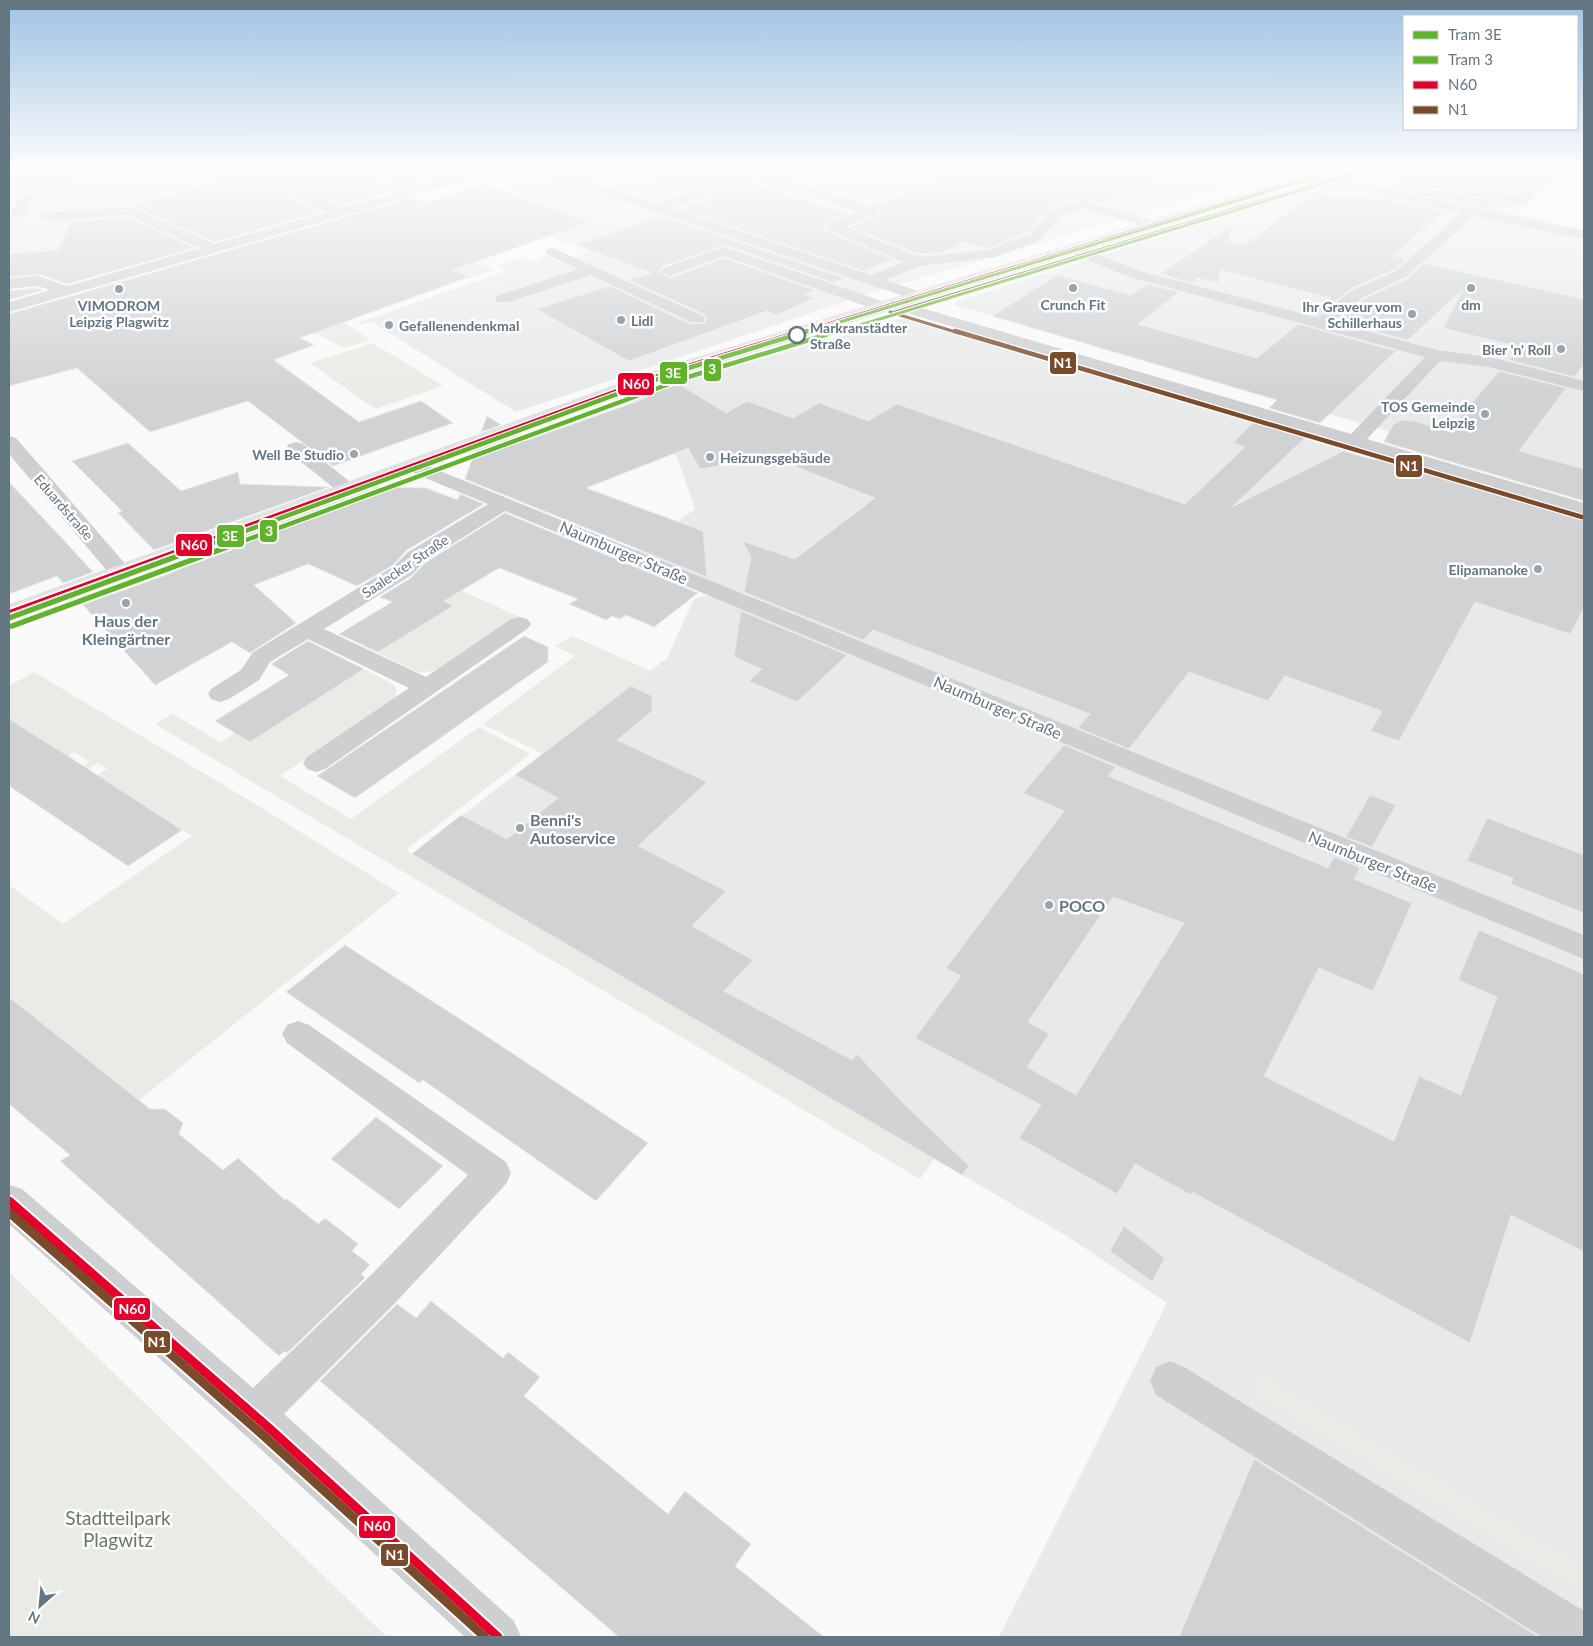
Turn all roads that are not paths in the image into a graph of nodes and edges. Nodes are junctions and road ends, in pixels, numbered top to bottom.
1 (199, 243) edge
2 (239, 243) edge
3 (762, 243) edge
4 (871, 243) edge
5 (1020, 243) edge
6 (1093, 243) edge
7 (1436, 243) edge
8 (1073, 249) junction
9 (214, 250) junction
10 (553, 252) dead end
11 (917, 262) junction
12 (592, 270) junction
13 (669, 271) dead end
14 (871, 280) junction
15 (963, 282) junction
16 (9, 284) edge
17 (68, 291) junction
18 (918, 296) junction
19 (503, 299) dead end
20 (9, 306) edge
21 (887, 306) junction
22 (697, 319) dead end
23 (1321, 324) junction
24 (1436, 354) junction
25 (1584, 386) edge
26 (1355, 441) junction
27 (9, 442) edge
28 (296, 448) dead end
29 (413, 466) junction
30 (348, 490) junction
31 (504, 503) junction
32 (1584, 509) edge
33 (120, 572) junction
34 (9, 613) edge
35 (519, 624) dead end
36 (306, 629) junction
37 (426, 686) junction
38 (220, 694) dead end
39 (316, 763) dead end
40 (1584, 947) edge
41 (298, 1034) dead end
42 (9, 1201) edge
43 (1170, 1381) dead end
44 (254, 1415) junction
45 (498, 1637) edge
46 (1584, 1637) edge

1 - 9 street
2 - 9 street
3 - 14 street
4 - 11 street
5 - 11 street
6 - 8 main road
7 - 23 street
8 - 15 main road
8 - 23 street
9 - 17 street
10 - 12 street
11 - 14 street
11 - 15 street
12 - 19 street
12 - 22 street
13 - 21 street
14 - 18 street
15 - 18 main road
16 - 17 street
17 - 20 street
18 - 21 main road
21 - 26 street
21 - 29 main road
23 - 24 street
24 - 25 street
24 - 26 street
26 - 32 street
27 - 33 street, Eduardstraße
28 - 30 street
29 - 30 main road
29 - 31 street, Naumburger Straße
30 - 33 main road
31 - 36 street, Saalecker Straße
31 - 40 street, Naumburger Straße
33 - 34 main road
35 - 37 street
36 - 37 street
36 - 38 street, Saalecker Straße
37 - 39 street
41 - 44 street
42 - 44 street
43 - 46 street
44 - 45 street

